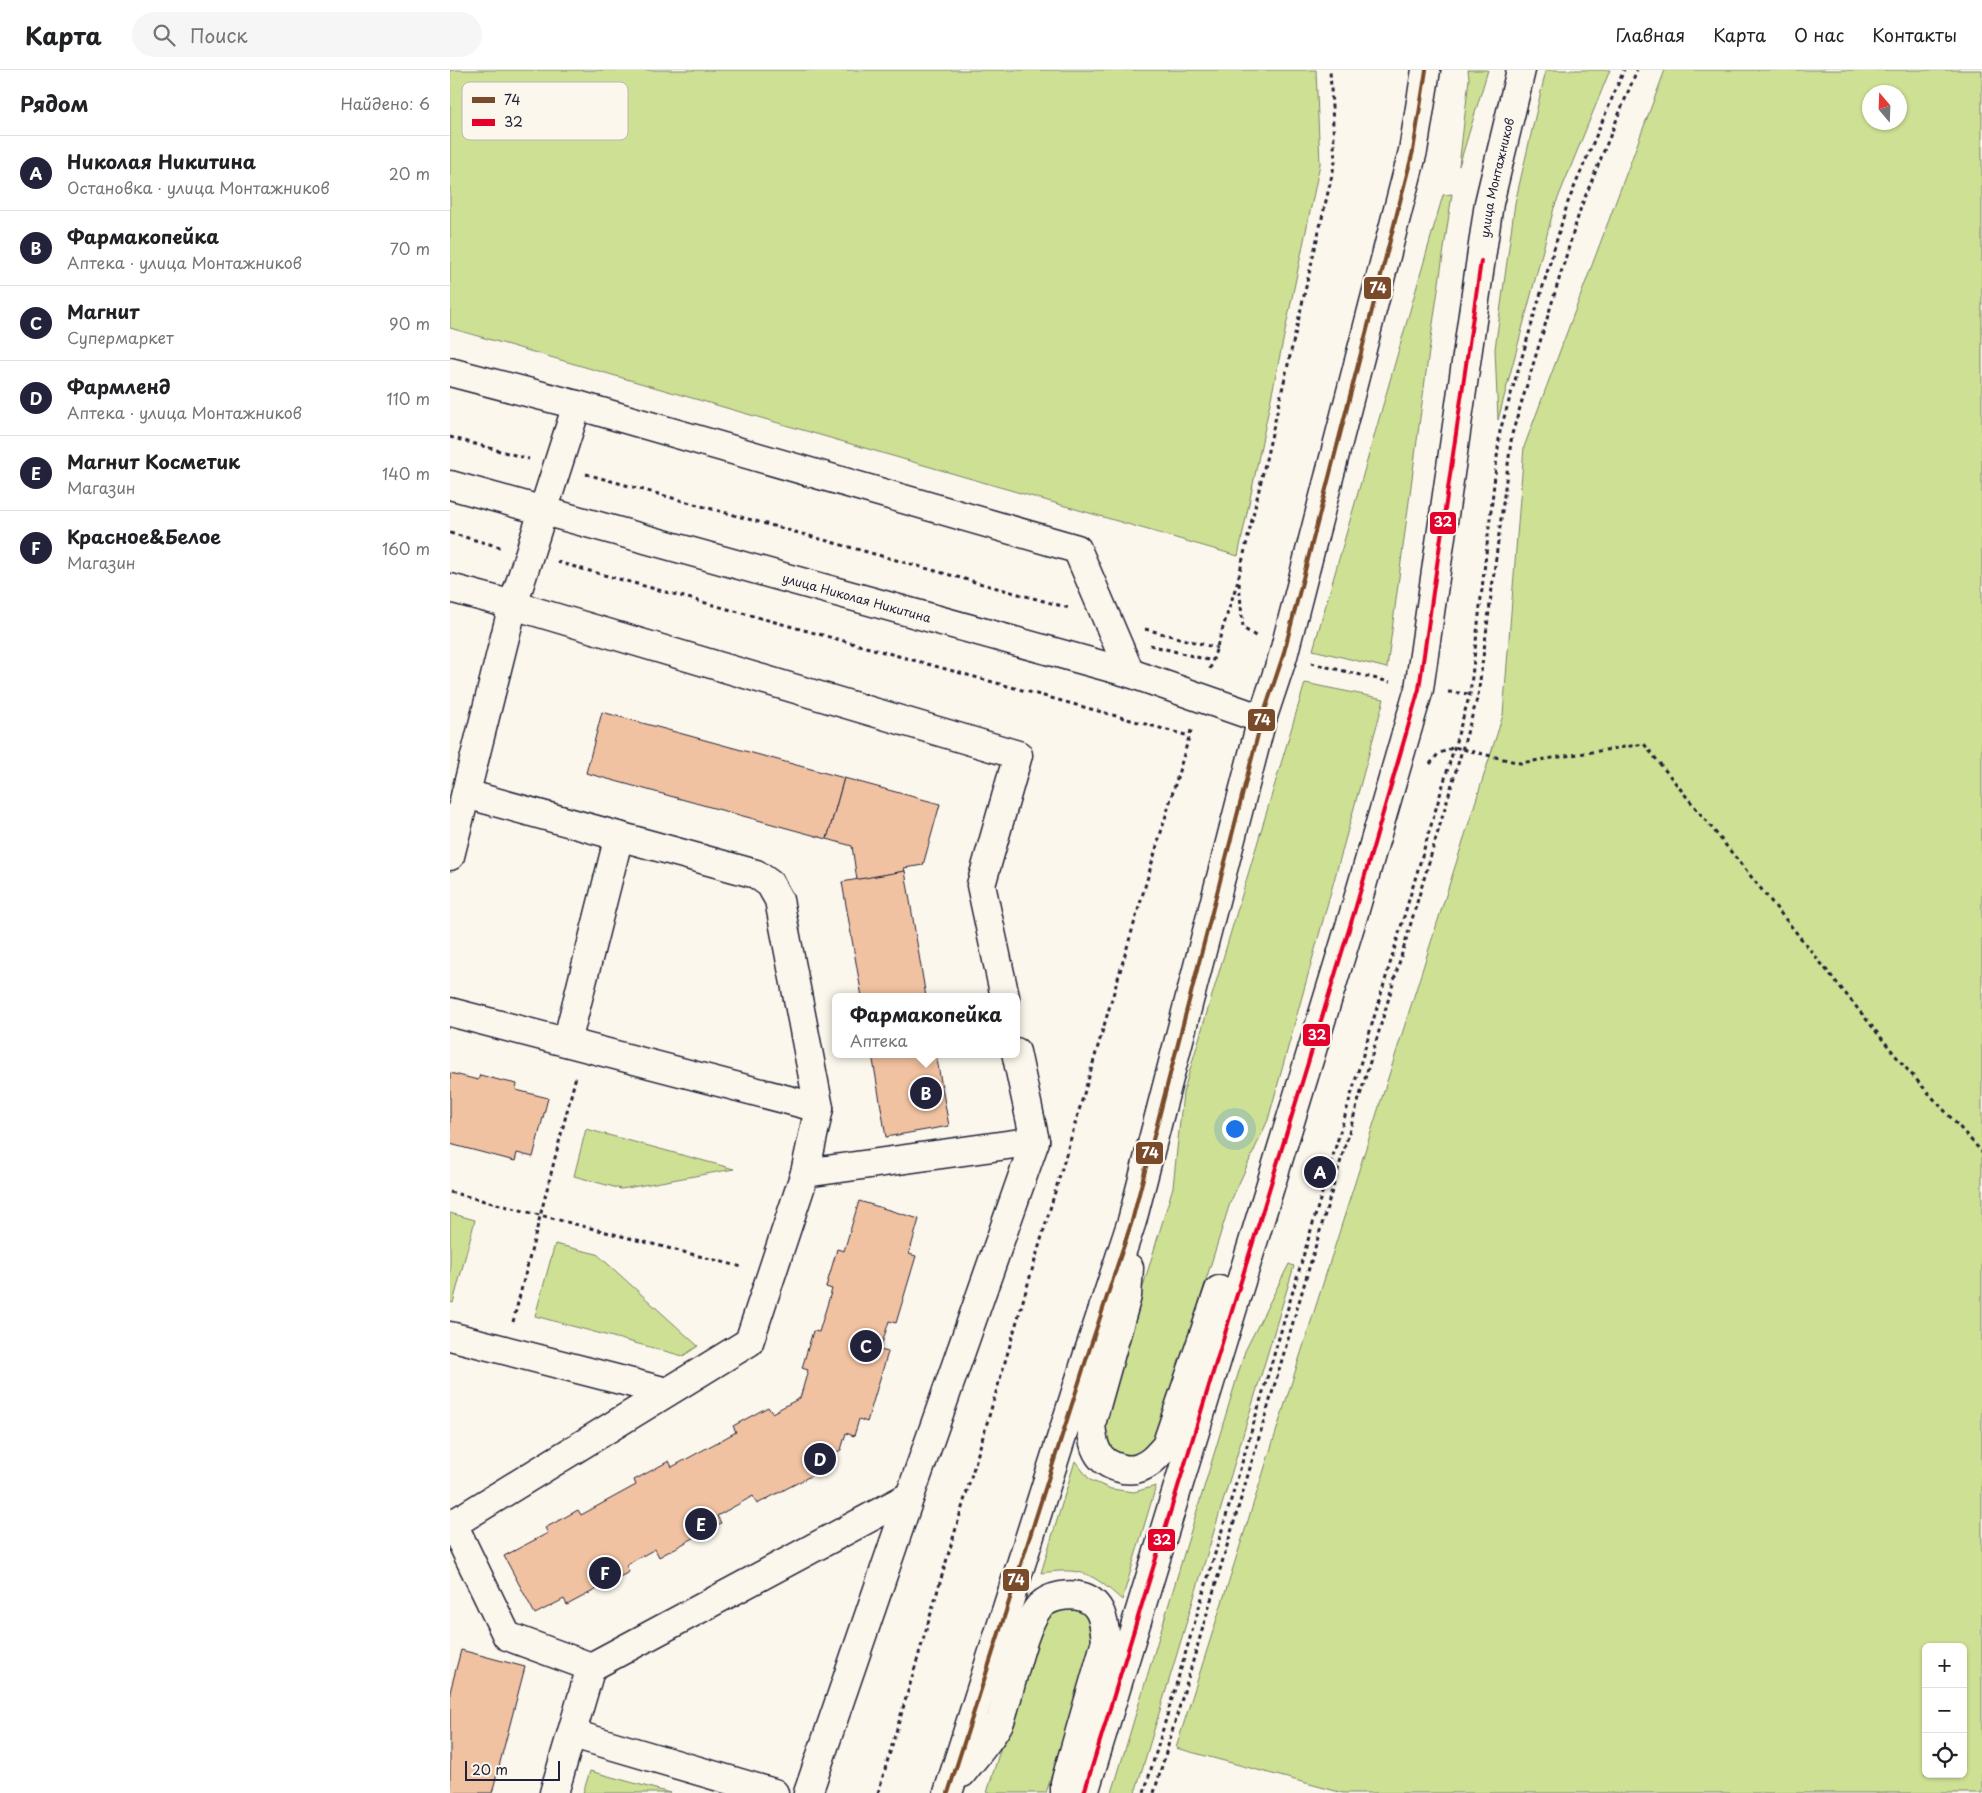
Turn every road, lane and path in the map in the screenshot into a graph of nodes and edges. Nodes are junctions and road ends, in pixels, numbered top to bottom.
1 (1330, 70) edge
2 (1426, 70) edge
3 (1521, 70) edge
4 (1624, 70) edge
5 (1637, 70) edge
6 (450, 372) edge
7 (577, 405) junction
8 (450, 437) edge
9 (557, 466) junction
10 (450, 484) edge
11 (543, 510) junction
12 (450, 533) edge
13 (529, 555) junction
14 (1238, 580) junction
15 (450, 588) edge
16 (514, 605) junction
17 (1106, 618) junction
18 (1217, 648) junction
19 (1283, 656) junction
20 (1130, 673) junction
21 (1419, 689) junction
22 (1470, 694) junction
23 (1201, 696) junction
24 (1262, 719) junction
25 (1189, 736) dead end
26 (1454, 747) junction
27 (1463, 748) junction
28 (1428, 766) dead end
29 (466, 794) junction
30 (619, 836) junction
31 (450, 856) edge
32 (1004, 993) edge
33 (450, 1012) edge
34 (576, 1044) junction
35 (1017, 1058) edge
36 (820, 1108) junction
37 (1035, 1142) junction
38 (1982, 1152) edge
39 (805, 1173) junction
40 (450, 1192) edge
41 (540, 1215) junction
42 (1132, 1221) junction
43 (1258, 1221) junction
44 (771, 1275) junction
45 (508, 1329) dead end
46 (450, 1336) edge
47 (667, 1392) junction
48 (910, 1496) junction
49 (451, 1527) edge
50 (592, 1667) junction
51 (573, 1734) junction
52 (948, 1792) edge
53 (554, 1793) edge
54 (774, 1793) edge
55 (808, 1793) edge
56 (878, 1793) edge
57 (1065, 1793) edge
58 (1084, 1793) edge
59 (1144, 1793) edge
60 (1154, 1793) edge

1 - 14 path
2 - 19 street
3 - 21 street, улица Монтажников
4 - 22 path
5 - 27 path
6 - 7 street
7 - 9 street
7 - 17 street
8 - 9 path
9 - 11 street
9 - 17 path
10 - 11 street, улица Николая Никитина
11 - 13 street
11 - 20 street, улица Николая Никитина
12 - 13 path
13 - 16 street
13 - 25 path
14 - 18 path
14 - 19 path
15 - 16 street
16 - 29 street
16 - 32 street
17 - 18 path
17 - 20 street
18 - 23 path
19 - 21 path
19 - 24 street
20 - 23 street, улица Николая Никитина
21 - 22 path
21 - 43 street, улица Монтажников
22 - 26 path
23 - 24 street, улица Николая Никитина
23 - 56 path
24 - 42 street
26 - 27 path
26 - 28 path
26 - 59 path
27 - 38 path
27 - 60 path
29 - 30 street
29 - 31 street
30 - 34 street
30 - 36 street
33 - 34 street
34 - 36 street
34 - 41 path
35 - 37 street
36 - 39 street
37 - 39 street
37 - 48 street
39 - 44 street
40 - 41 path
41 - 44 path
41 - 45 path
42 - 43 street
42 - 52 street
43 - 58 street, улица Монтажников
44 - 47 street
46 - 47 street
47 - 49 street
48 - 50 street
48 - 55 street
49 - 50 street
50 - 51 street
51 - 53 street
51 - 54 street
52 - 57 street

